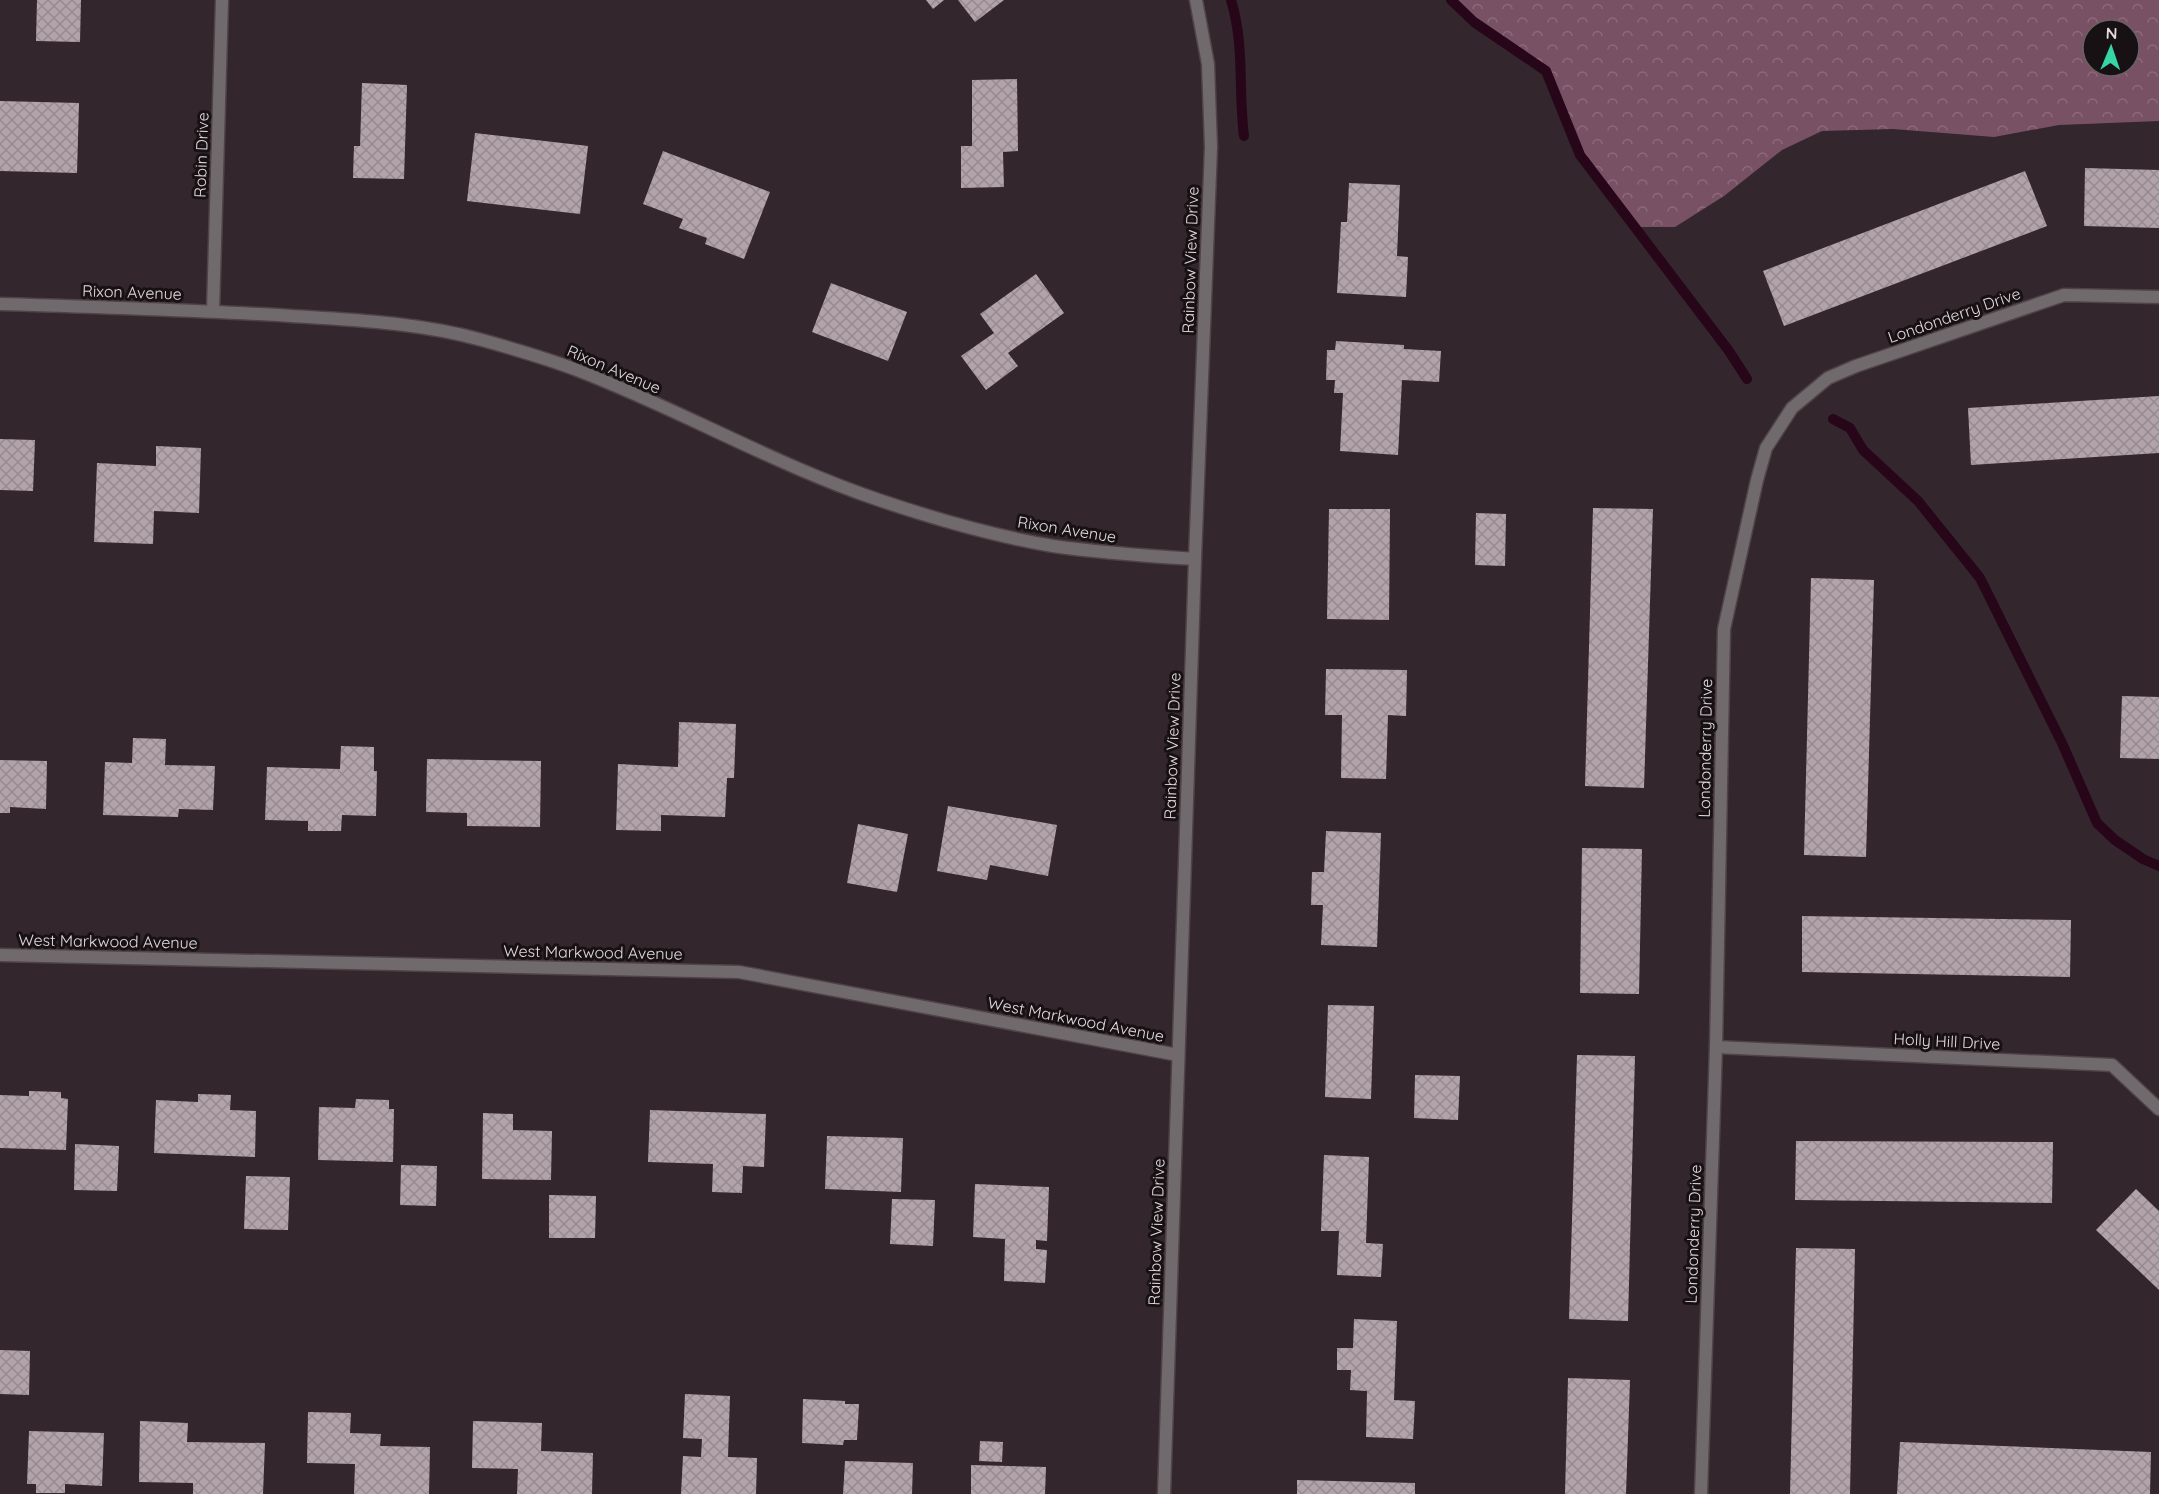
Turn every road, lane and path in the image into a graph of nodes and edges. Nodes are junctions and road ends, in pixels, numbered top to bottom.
1 (222, 0) edge
2 (1196, 0) edge
3 (2159, 297) edge
4 (0, 304) edge
5 (213, 311) junction
6 (1195, 560) junction
7 (0, 955) edge
8 (1716, 1047) junction
9 (1178, 1055) junction
10 (2159, 1109) edge
11 (1164, 1494) edge
12 (1701, 1494) edge

1 - 5 street, Robin Drive
2 - 6 street, Rainbow View Drive
3 - 8 street, Londonderry Drive
4 - 5 street, Rixon Avenue
5 - 6 street, Rixon Avenue
6 - 9 street, Rainbow View Drive
7 - 9 street, West Markwood Avenue
8 - 10 street, Holly Hill Drive
8 - 12 street, Londonderry Drive
9 - 11 street, Rainbow View Drive

